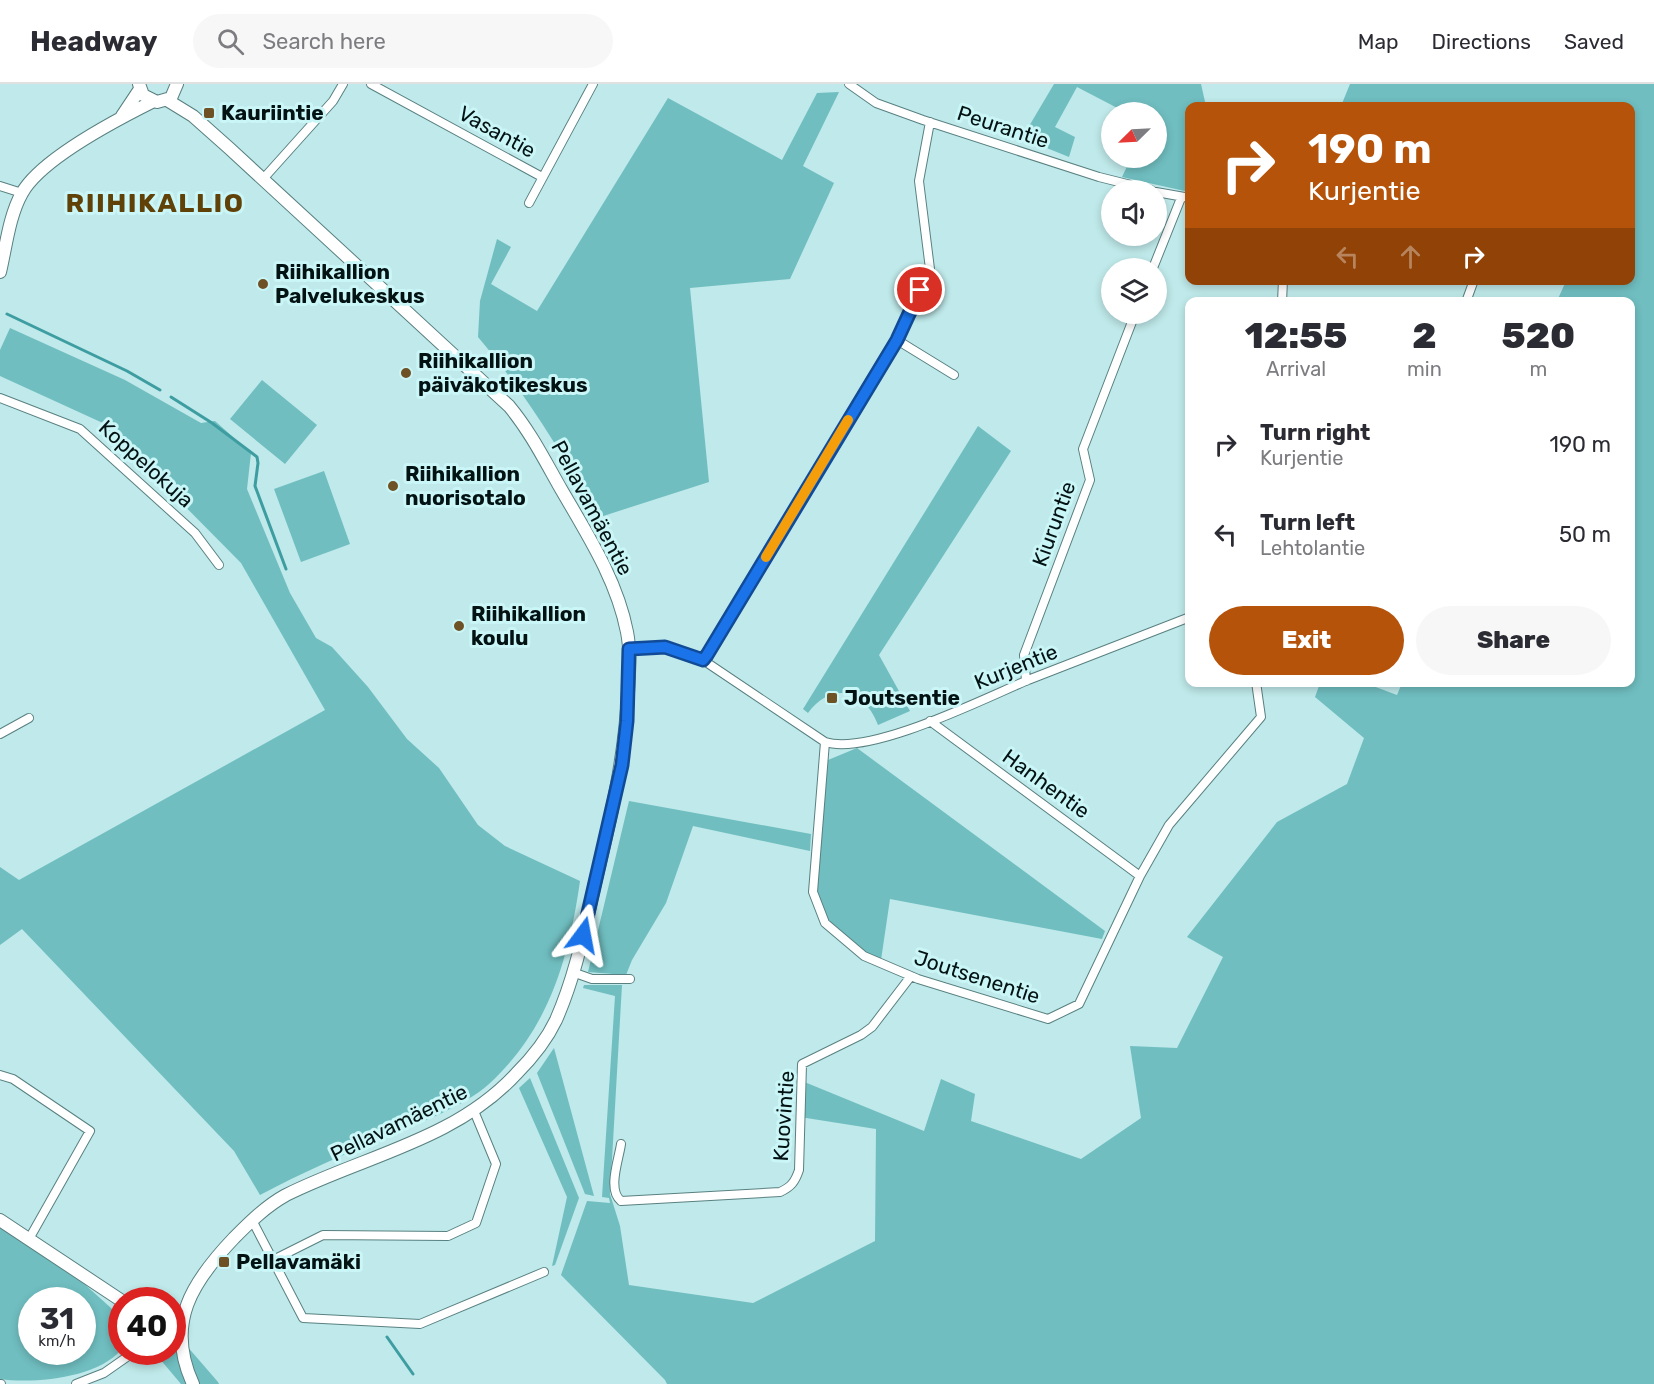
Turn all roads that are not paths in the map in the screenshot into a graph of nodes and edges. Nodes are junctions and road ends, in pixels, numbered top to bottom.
1 (344, 84) edge
2 (371, 84) edge
3 (593, 84) edge
4 (849, 84) edge
5 (139, 87) edge
6 (177, 87) edge
7 (167, 100) junction
8 (152, 102) junction
9 (193, 116) junction
10 (121, 117) junction
11 (930, 122) junction
12 (542, 177) junction
13 (263, 179) junction
14 (1111, 180) edge
15 (0, 186) edge
16 (22, 193) junction
17 (1167, 194) edge
18 (1185, 198) edge
19 (530, 203) dead end
20 (1158, 258) edge
21 (0, 272) edge
22 (1131, 324) edge
23 (897, 340) junction
24 (954, 375) dead end
25 (0, 398) edge
26 (219, 565) dead end
27 (1185, 619) edge
28 (629, 649) junction
29 (703, 660) junction
30 (1026, 681) junction
31 (1257, 687) edge
32 (29, 718) dead end
33 (930, 721) junction
34 (0, 734) edge
35 (825, 742) junction
36 (1140, 876) junction
37 (575, 973) junction
38 (910, 976) junction
39 (630, 979) dead end
40 (0, 1075) edge
41 (474, 1111) junction
42 (621, 1144) dead end
43 (0, 1220) edge
44 (252, 1220) junction
45 (29, 1239) junction
46 (273, 1260) junction
47 (544, 1272) dead end
48 (108, 1292) edge
49 (186, 1306) edge
50 (116, 1365) edge
51 (184, 1365) edge
52 (76, 1384) edge
53 (194, 1384) edge

1 - 13 street
2 - 12 street, Vasantie
3 - 12 street
4 - 11 street, Peurantie
5 - 8 street
5 - 10 street
6 - 7 street
6 - 9 street, Pellavamäentie
7 - 8 street
7 - 9 street, Pellavamäentie
8 - 10 street
9 - 13 street, Pellavamäentie
10 - 16 street
11 - 14 street, Peurantie
11 - 23 street
12 - 19 street
13 - 28 street, Pellavamäentie
15 - 16 street
16 - 21 street
17 - 18 street
18 - 20 street
22 - 30 street, Kiuruntie
23 - 24 street
23 - 29 street
25 - 26 street, Koppelokuja
27 - 30 street, Kurjentie
28 - 29 street
28 - 37 street, Pellavamäentie
29 - 35 street
30 - 33 street, Kurjentie
31 - 36 street, Joutsenentie
32 - 34 street
33 - 35 street, Kurjentie
33 - 36 street, Hanhentie
35 - 38 street, Joutsenentie
36 - 38 street, Joutsenentie
37 - 39 street
37 - 41 street, Pellavamäentie
38 - 42 street, Kuovintie
40 - 45 street
41 - 44 street, Pellavamäentie
41 - 46 street
43 - 45 street
44 - 46 street
44 - 49 street, Pellavamäentie
45 - 48 street
46 - 47 street
50 - 52 street
51 - 53 street, Pellavamäentie

